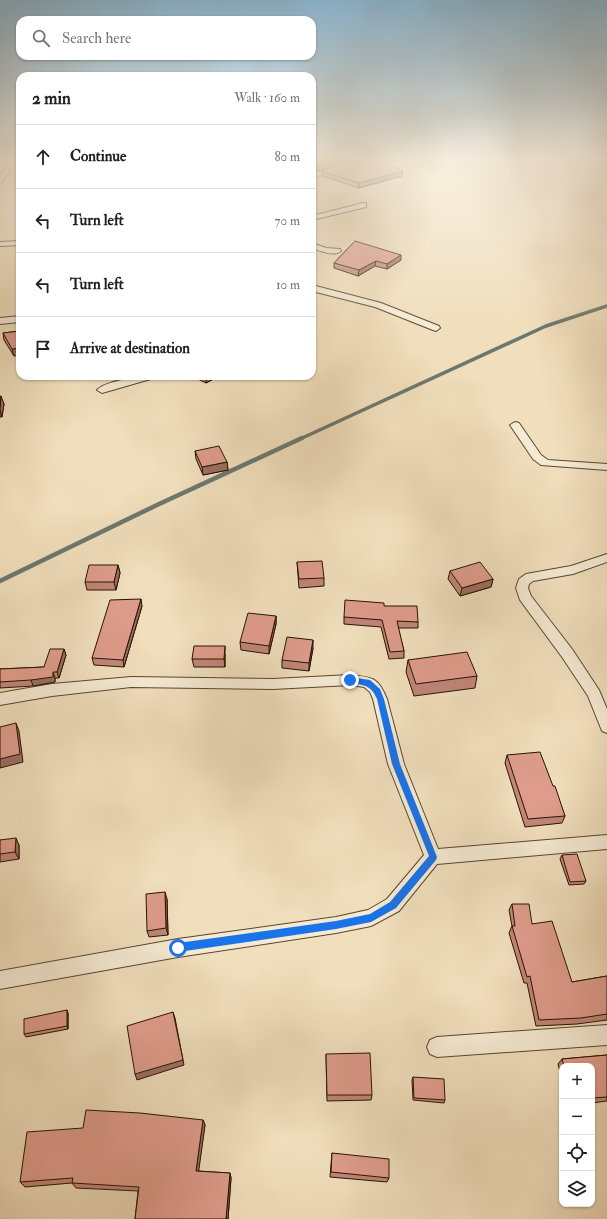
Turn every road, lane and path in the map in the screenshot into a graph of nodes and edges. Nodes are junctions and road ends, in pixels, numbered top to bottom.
1 (327, 214) edge
2 (316, 217) edge
3 (16, 243) edge
4 (0, 244) edge
5 (316, 247) edge
6 (337, 251) dead end
7 (316, 289) edge
8 (16, 319) edge
9 (0, 321) edge
10 (436, 328) dead end
11 (135, 380) edge
12 (102, 390) dead end
13 (515, 425) dead end
14 (607, 467) edge
15 (607, 558) edge
16 (0, 699) edge
17 (607, 727) edge
18 (607, 842) edge
19 (433, 857) junction
20 (0, 980) edge
21 (607, 1035) edge
22 (437, 1047) dead end

1 - 2 street
3 - 4 street
5 - 6 street
7 - 10 street
8 - 9 street
11 - 12 street
13 - 14 street
15 - 17 street
16 - 19 street
18 - 19 street
19 - 20 street
21 - 22 street

